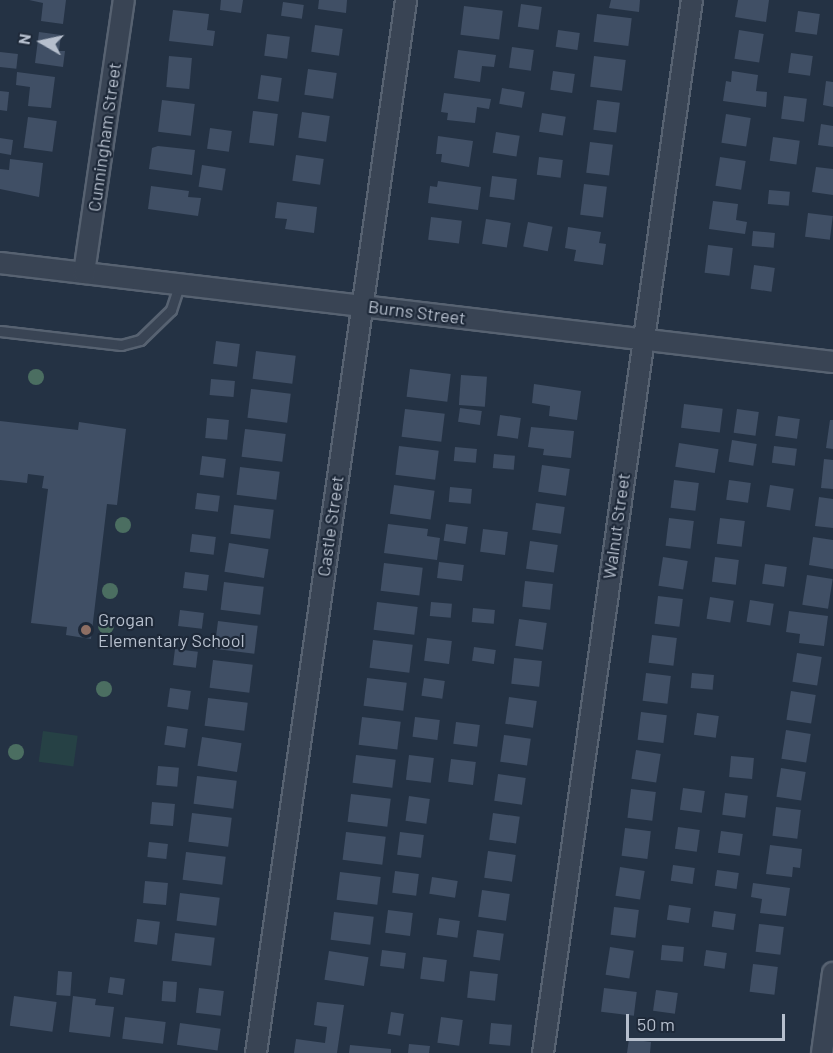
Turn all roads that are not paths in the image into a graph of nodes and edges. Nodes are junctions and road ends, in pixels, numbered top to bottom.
1 (124, 0) edge
2 (406, 0) edge
3 (692, 0) edge
4 (0, 263) edge
5 (84, 273) junction
6 (179, 285) junction
7 (360, 306) junction
8 (0, 331) edge
9 (642, 339) junction
10 (833, 362) edge
11 (833, 973) edge
12 (256, 1053) edge
13 (543, 1053) edge
14 (822, 1053) edge

1 - 5 street, Cunningham Street
2 - 7 street, Castle Street
3 - 9 street, Walnut Street
4 - 5 street, Burns Street
5 - 6 street, Burns Street
6 - 7 street, Burns Street
6 - 8 lane
7 - 9 street, Burns Street
7 - 12 street, Castle Street
9 - 10 street, Burns Street
9 - 13 street, Walnut Street
11 - 14 street

